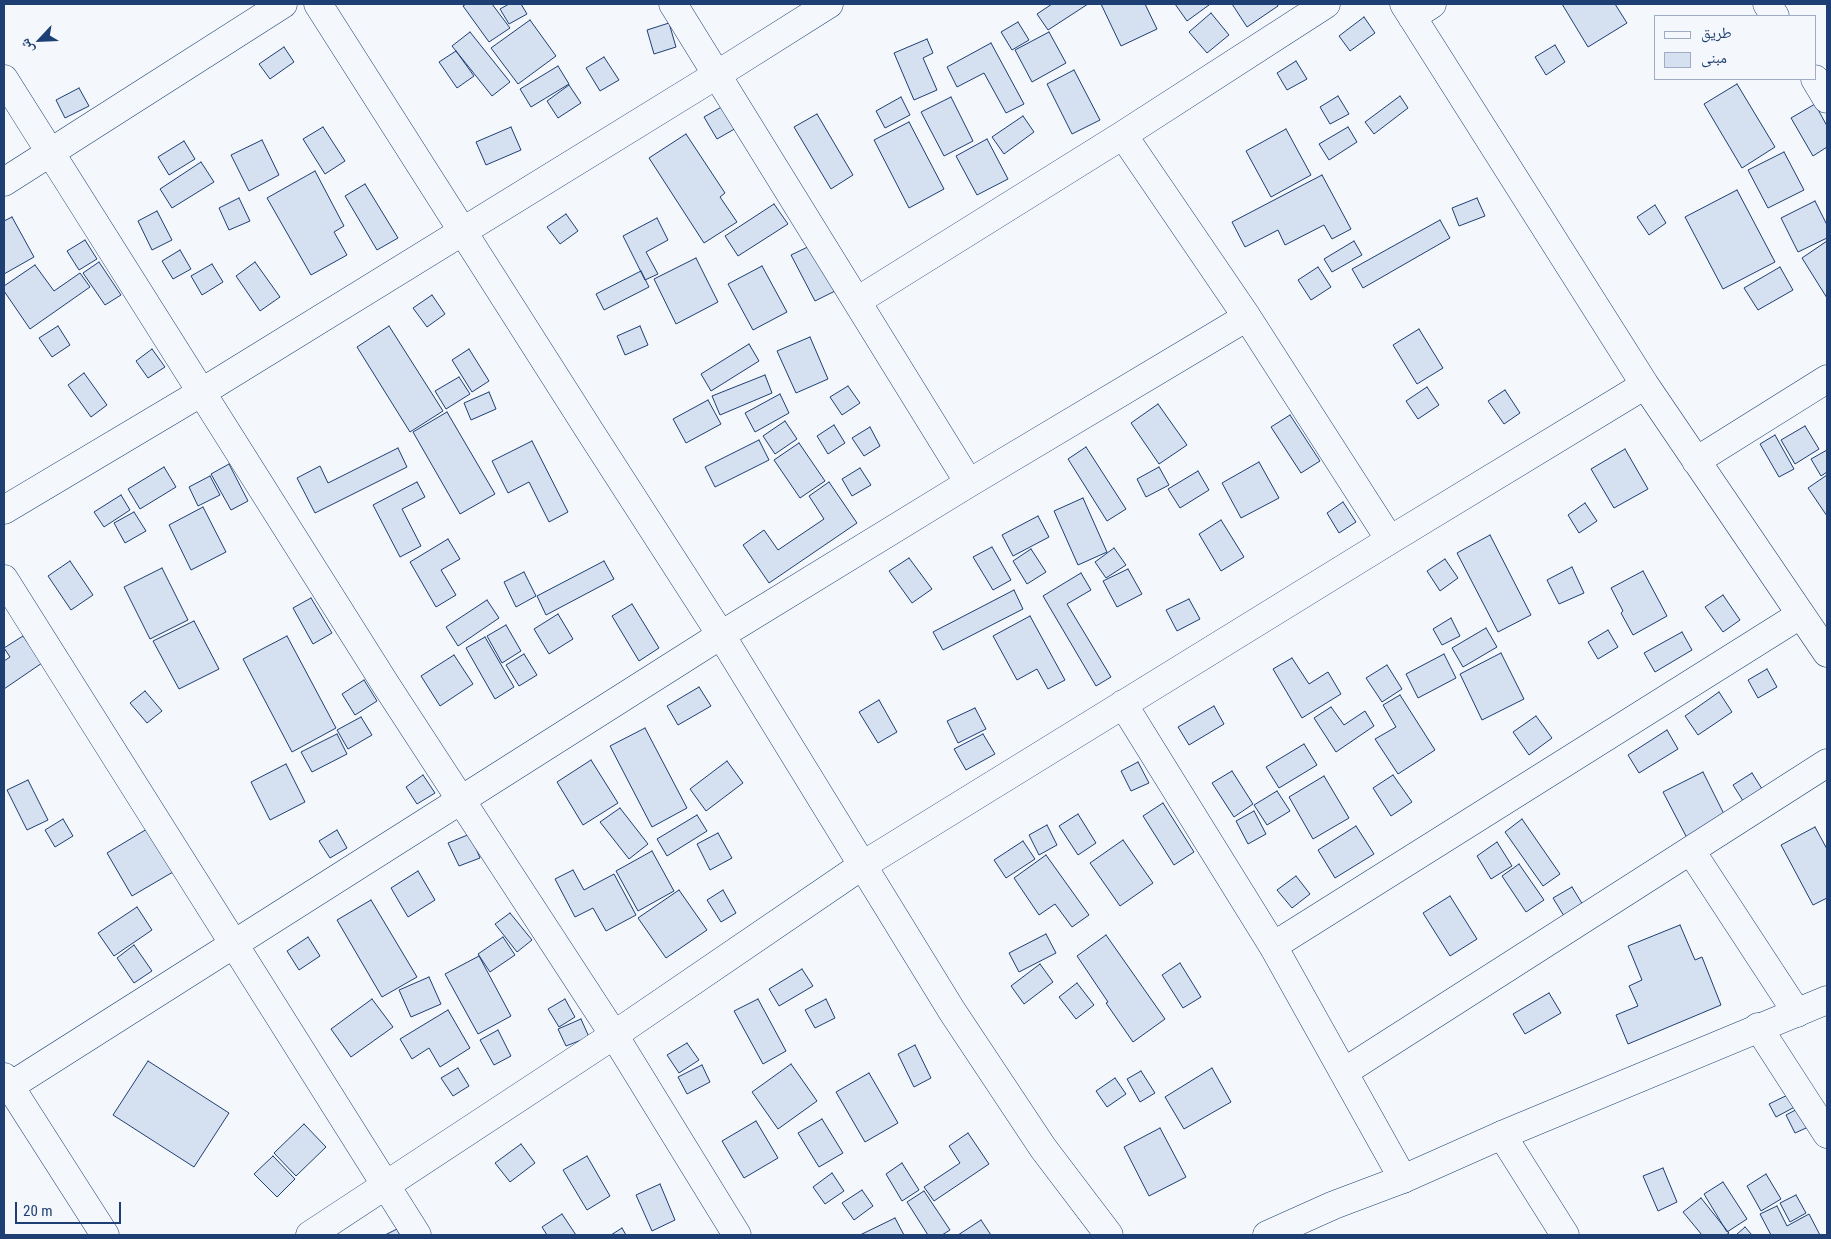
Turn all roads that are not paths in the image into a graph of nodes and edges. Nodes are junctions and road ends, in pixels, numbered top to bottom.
1 (283, 4) edge
2 (318, 4) edge
3 (673, 4) edge
4 (829, 4) edge
5 (1326, 4) edge
6 (1767, 4) edge
7 (1416, 8) edge
8 (1774, 15) edge
9 (718, 74) junction
10 (4, 79) edge
11 (1816, 80) edge
12 (1827, 99) edge
13 (1123, 135) junction
14 (50, 152) junction
15 (4, 182) edge
16 (462, 231) junction
17 (856, 301) junction
18 (1247, 317) junction
19 (1827, 379) edge
20 (1646, 385) junction
21 (202, 392) junction
22 (1696, 461) junction
23 (970, 483) junction
24 (4, 510) edge
25 (1390, 540) junction
26 (4, 579) edge
27 (1800, 615) junction
28 (721, 634) junction
29 (1827, 653) edge
30 (1123, 704) junction
31 (1827, 763) edge
32 (461, 799) junction
33 (1691, 851) junction
34 (863, 865) junction
35 (234, 945) junction
36 (1273, 946) junction
37 (1827, 1000) edge
38 (1797, 1013) junction
39 (1758, 1027) junction
40 (614, 1035) junction
41 (1344, 1072) junction
42 (6, 1085) edge
43 (1827, 1134) edge
44 (1502, 1135) junction
45 (1403, 1179) junction
46 (386, 1186) junction
47 (105, 1235) edge
48 (310, 1235) edge
49 (417, 1235) edge
50 (738, 1235) edge
51 (1110, 1235) edge
52 (1267, 1235) edge
53 (1565, 1235) edge

1 - 14 street
2 - 16 street
3 - 9 street
4 - 9 street
5 - 13 street
6 - 8 street
7 - 20 street
9 - 16 street
9 - 17 street
10 - 14 street
11 - 12 street
13 - 17 street
13 - 18 street
14 - 15 street
14 - 21 street
16 - 21 street
16 - 28 street
17 - 23 street
18 - 23 street
18 - 25 street
19 - 22 street
20 - 22 street
20 - 25 street
21 - 24 street
21 - 32 street
22 - 27 street
23 - 28 street
25 - 30 street
26 - 35 street
27 - 29 street
27 - 36 street
28 - 32 street
28 - 34 street
30 - 34 street
30 - 36 street
31 - 33 street
32 - 35 street
32 - 40 street
33 - 38 street
33 - 41 street
34 - 40 street
34 - 51 street
35 - 42 street
35 - 46 street
36 - 41 street
37 - 38 street
38 - 39 street
39 - 43 street
39 - 44 street
40 - 46 street
40 - 50 street
41 - 45 street
42 - 47 street
44 - 45 street
44 - 53 street
45 - 52 street
46 - 48 street
46 - 49 street

